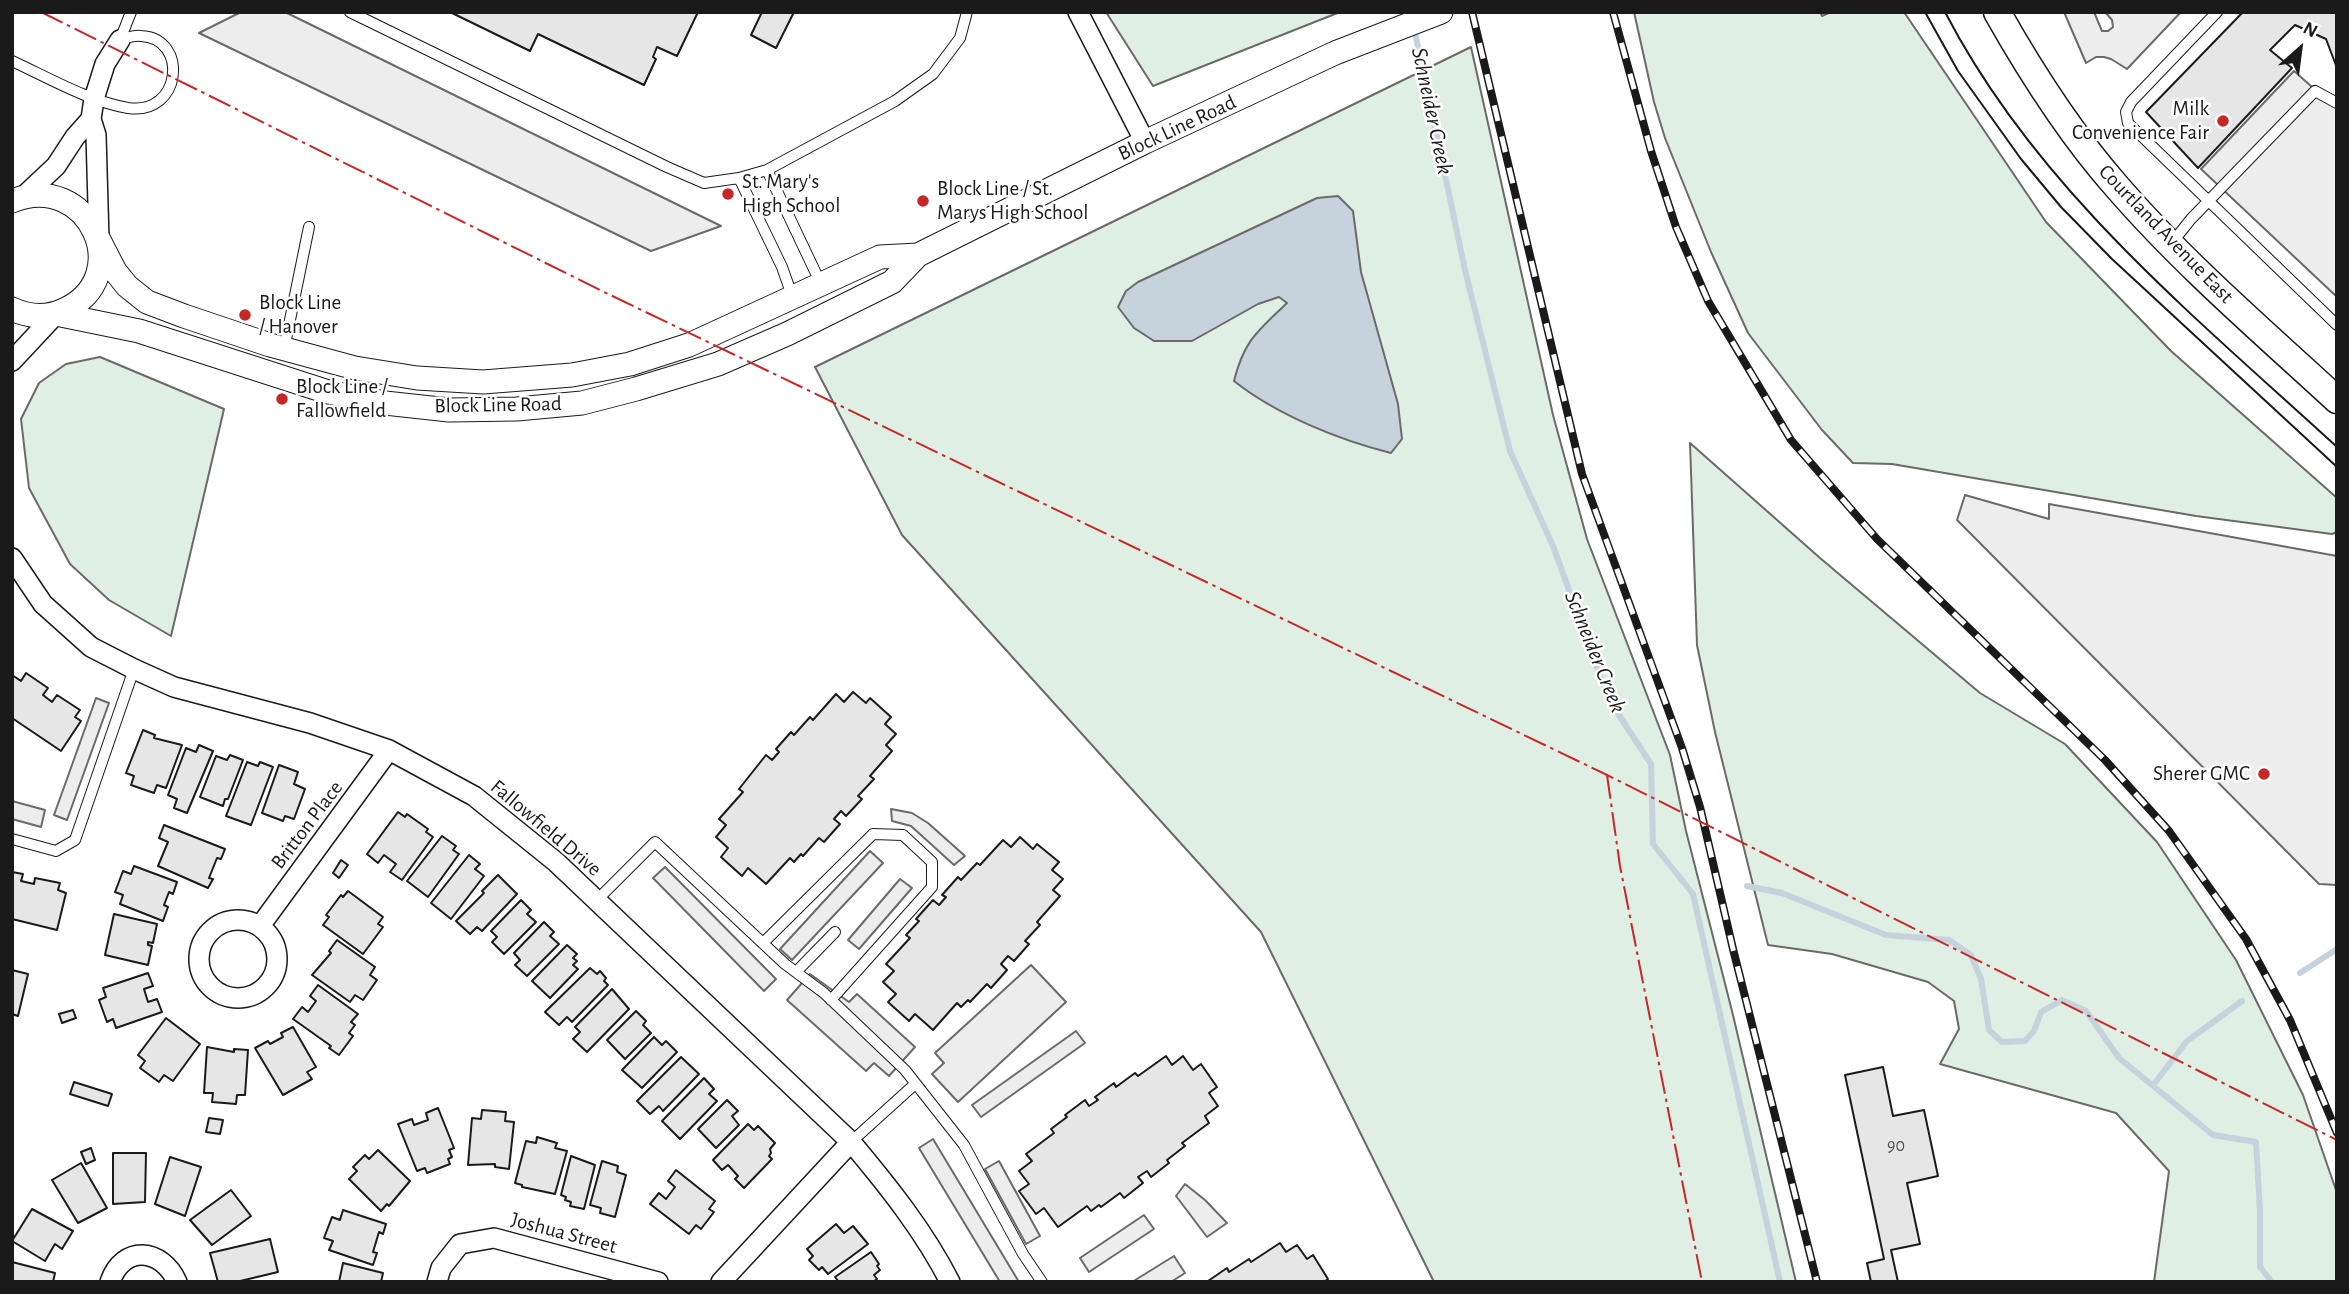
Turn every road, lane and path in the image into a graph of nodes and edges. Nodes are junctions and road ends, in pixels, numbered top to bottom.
1 (131, 12) edge
2 (350, 12) edge
3 (967, 12) edge
4 (1078, 12) edge
5 (1441, 12) edge
6 (1997, 12) edge
7 (2217, 12) edge
8 (120, 40) junction
9 (12, 61) edge
10 (94, 99) junction
11 (2337, 103) edge
12 (91, 119) junction
13 (1145, 142) junction
14 (767, 170) junction
15 (739, 178) junction
16 (16, 197) edge
17 (2208, 201) junction
18 (309, 226) dead end
19 (99, 240) junction
20 (2171, 244) junction
21 (918, 255) junction
22 (821, 285) junction
23 (793, 298) junction
24 (12, 309) edge
25 (56, 314) junction
26 (2336, 322) edge
27 (284, 349) junction
28 (12, 361) edge
29 (2337, 400) edge
30 (15, 567) edge
31 (134, 669) junction
32 (389, 750) junction
33 (12, 839) edge
34 (596, 901) junction
35 (260, 926) junction
36 (835, 932) dead end
37 (763, 943) junction
38 (796, 972) junction
39 (831, 1000) junction
40 (914, 1085) junction
41 (851, 1142) junction
42 (110, 1282) edge
43 (177, 1282) edge
44 (437, 1282) edge
45 (658, 1282) edge
46 (721, 1282) edge
47 (950, 1282) edge
48 (1042, 1282) edge

1 - 8 lane
2 - 15 lane
3 - 14 lane
4 - 13 street
5 - 13 street, Block Line Road
6 - 20 main road, Courtland Avenue East
7 - 17 lane
8 - 10 street
8 - 10 lane
9 - 10 lane
10 - 12 street
11 - 17 lane
12 - 16 street
12 - 19 street
13 - 21 street, Block Line Road
14 - 15 lane
14 - 22 lane
15 - 23 lane
16 - 19 street, Block Line Road
17 - 20 lane
17 - 26 lane
18 - 27 lane
19 - 25 street
19 - 27 street, Block Line Road
20 - 29 main road, Courtland Avenue East
21 - 22 street, Block Line Road
21 - 25 street, Block Line Road
22 - 23 street, Block Line Road
23 - 27 street, Block Line Road
24 - 25 street, Block Line Road
25 - 28 street
30 - 31 street, Fallowfield Drive
31 - 32 street, Fallowfield Drive
31 - 33 lane
32 - 34 street, Fallowfield Drive
32 - 35 street, Britton Place
34 - 37 lane
34 - 41 street, Fallowfield Drive
35 - 35 street
36 - 38 lane
37 - 38 lane
37 - 39 lane
38 - 39 lane
39 - 40 lane
40 - 41 lane
40 - 48 lane
41 - 46 street
41 - 47 street, Fallowfield Drive
42 - 43 street
44 - 45 street, Joshua Street

